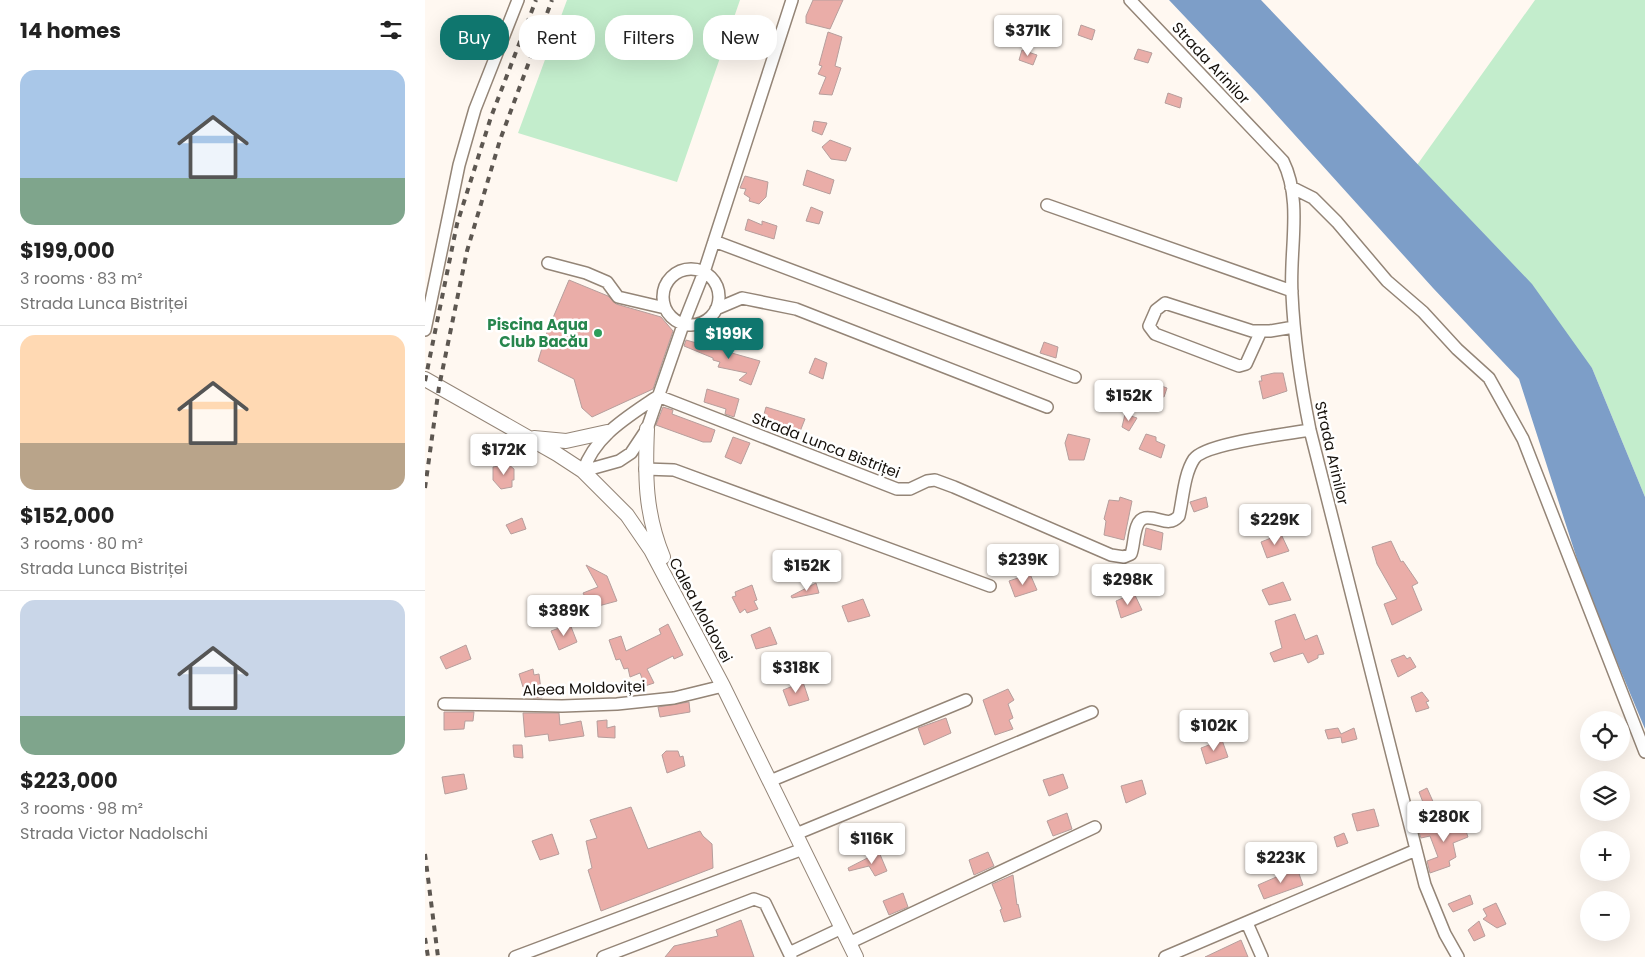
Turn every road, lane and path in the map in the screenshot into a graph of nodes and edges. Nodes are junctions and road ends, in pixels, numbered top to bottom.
1 (518, 0) edge
2 (792, 0) edge
3 (1130, 0) edge
4 (1291, 187) junction
5 (1047, 205) dead end
6 (714, 241) junction
7 (547, 264) dead end
8 (704, 272) junction
9 (1292, 291) junction
10 (665, 308) junction
11 (716, 309) junction
12 (683, 324) junction
13 (1294, 327) junction
14 (425, 330) edge
15 (1261, 331) junction
16 (1075, 377) dead end
17 (425, 379) edge
18 (658, 396) junction
19 (1047, 407) dead end
20 (647, 429) junction
21 (1310, 430) junction
22 (607, 432) junction
23 (529, 437) junction
24 (645, 469) junction
25 (583, 471) junction
26 (990, 586) dead end
27 (690, 625) junction
28 (723, 686) junction
29 (966, 700) dead end
30 (443, 704) dead end
31 (1092, 712) dead end
32 (1645, 752) edge
33 (770, 781) junction
34 (1095, 827) dead end
35 (796, 834) junction
36 (803, 849) junction
37 (1416, 850) junction
38 (1247, 923) junction
39 (842, 928) junction
40 (849, 943) junction
41 (790, 955) edge
42 (515, 957) edge
43 (603, 957) edge
44 (856, 957) edge
45 (1165, 957) edge
46 (1263, 957) edge
47 (1458, 957) edge

1 - 14 street
2 - 6 street
3 - 4 street, Strada Arinilor
4 - 9 street, Strada Arinilor
4 - 32 street
5 - 9 street
6 - 8 street
6 - 16 street
7 - 10 street
8 - 10 street
8 - 11 street
8 - 12 street
9 - 13 street, Strada Arinilor
10 - 12 street
11 - 12 street
11 - 19 street
12 - 18 street
13 - 15 street
13 - 21 street, Strada Arinilor
15 - 15 street
17 - 23 main road, Calea Moldovei
18 - 20 street
18 - 21 street, Strada Lunca Bistriței
18 - 22 street
20 - 24 main road
20 - 25 street
21 - 37 street, Strada Arinilor
22 - 23 main road
22 - 25 street
23 - 25 main road, Calea Moldovei
24 - 26 street
24 - 27 main road
25 - 27 main road, Calea Moldovei
27 - 28 main road, Calea Moldovei
28 - 30 street, Aleea Moldoviței
28 - 33 main road, Calea Moldovei
29 - 33 street
31 - 35 street
33 - 35 main road, Calea Moldovei
34 - 40 street
35 - 36 main road, Calea Moldovei
36 - 39 main road, Calea Moldovei
36 - 42 street
37 - 38 street
37 - 47 street, Strada Arinilor
38 - 45 street
38 - 46 street
39 - 40 main road, Calea Moldovei
39 - 41 street
40 - 44 main road, Calea Moldovei
41 - 43 street

